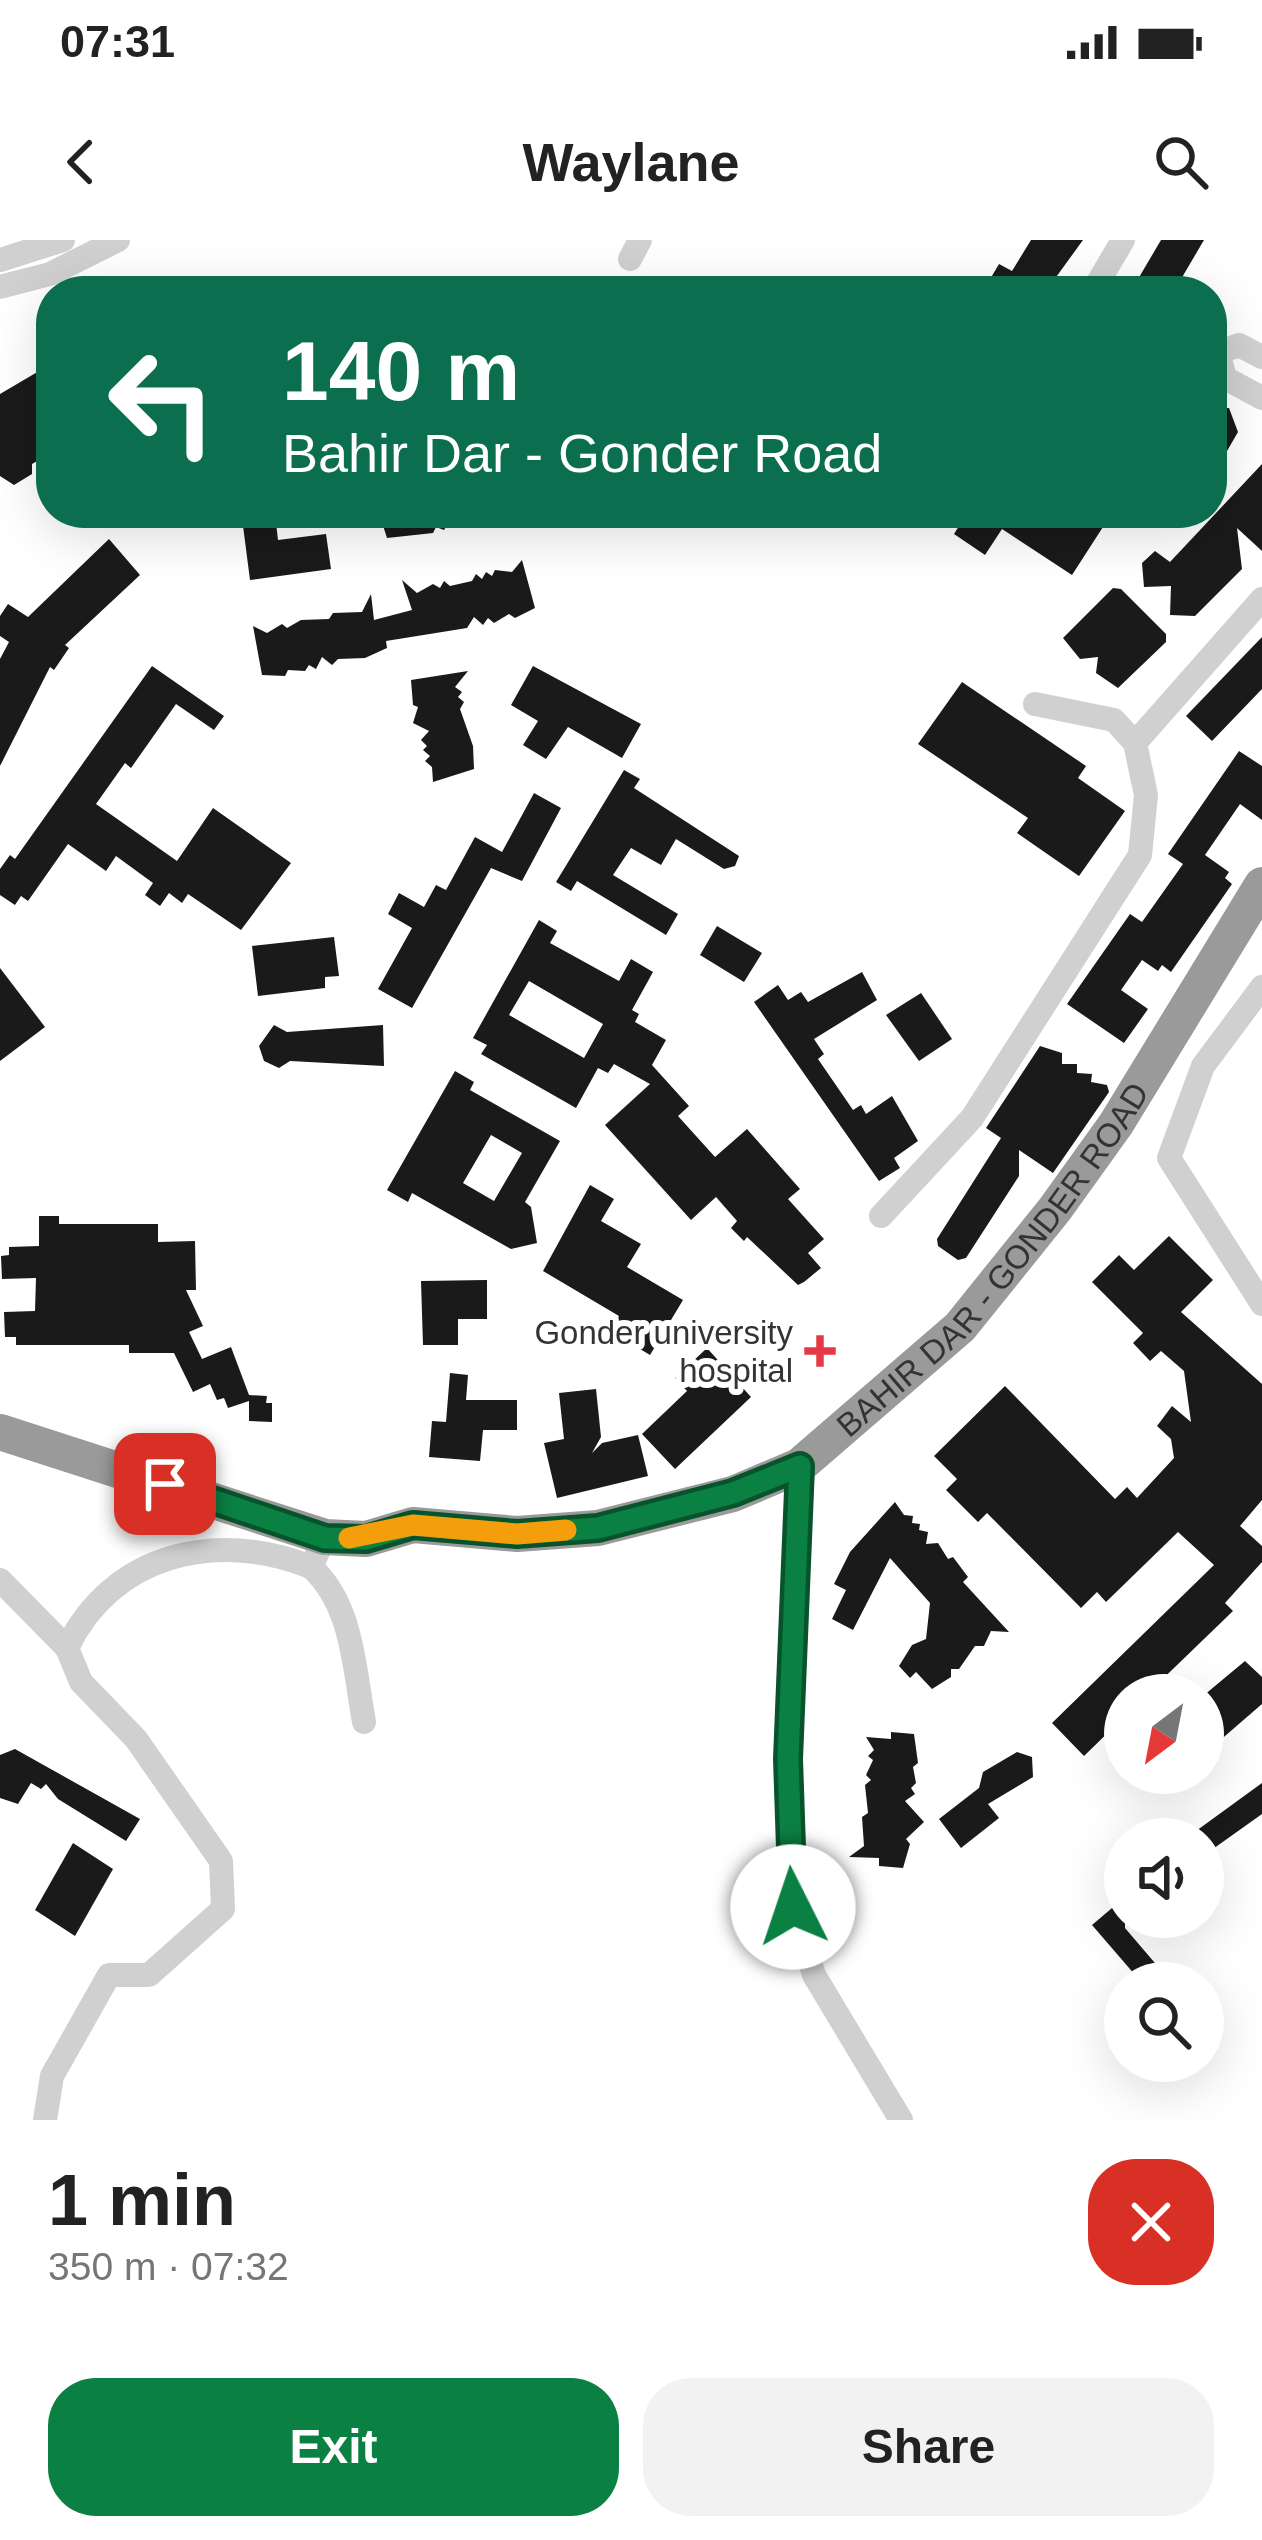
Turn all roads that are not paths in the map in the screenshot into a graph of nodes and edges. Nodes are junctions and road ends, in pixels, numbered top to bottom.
1 (63, 240) edge
2 (118, 240) edge
3 (1123, 240) edge
4 (0, 260) edge
5 (42, 276) edge
6 (1102, 276) edge
7 (36, 278) edge
8 (0, 287) edge
9 (1227, 350) edge
10 (1262, 357) edge
11 (1227, 379) edge
12 (1262, 398) edge
13 (1262, 599) edge
14 (1035, 704) dead end
15 (1135, 742) junction
16 (1262, 886) edge
17 (1262, 987) edge
18 (881, 1216) dead end
19 (1262, 1304) edge
20 (0, 1432) edge
21 (800, 1466) junction
22 (318, 1552) junction
23 (0, 1580) edge
24 (67, 1648) junction
25 (364, 1722) dead end
26 (45, 2120) edge
27 (901, 2120) edge

1 - 4 street
2 - 5 street
3 - 6 street
7 - 8 street
9 - 10 street
11 - 12 street
13 - 15 street
14 - 15 street
15 - 18 street
16 - 21 highway, BAHIR DAR - GONDER ROAD
17 - 19 street
20 - 22 highway, BAHIR DAR - GONDER ROAD
21 - 22 highway, BAHIR DAR - GONDER ROAD
21 - 27 street
22 - 24 street
22 - 25 street
23 - 24 street
24 - 26 street

